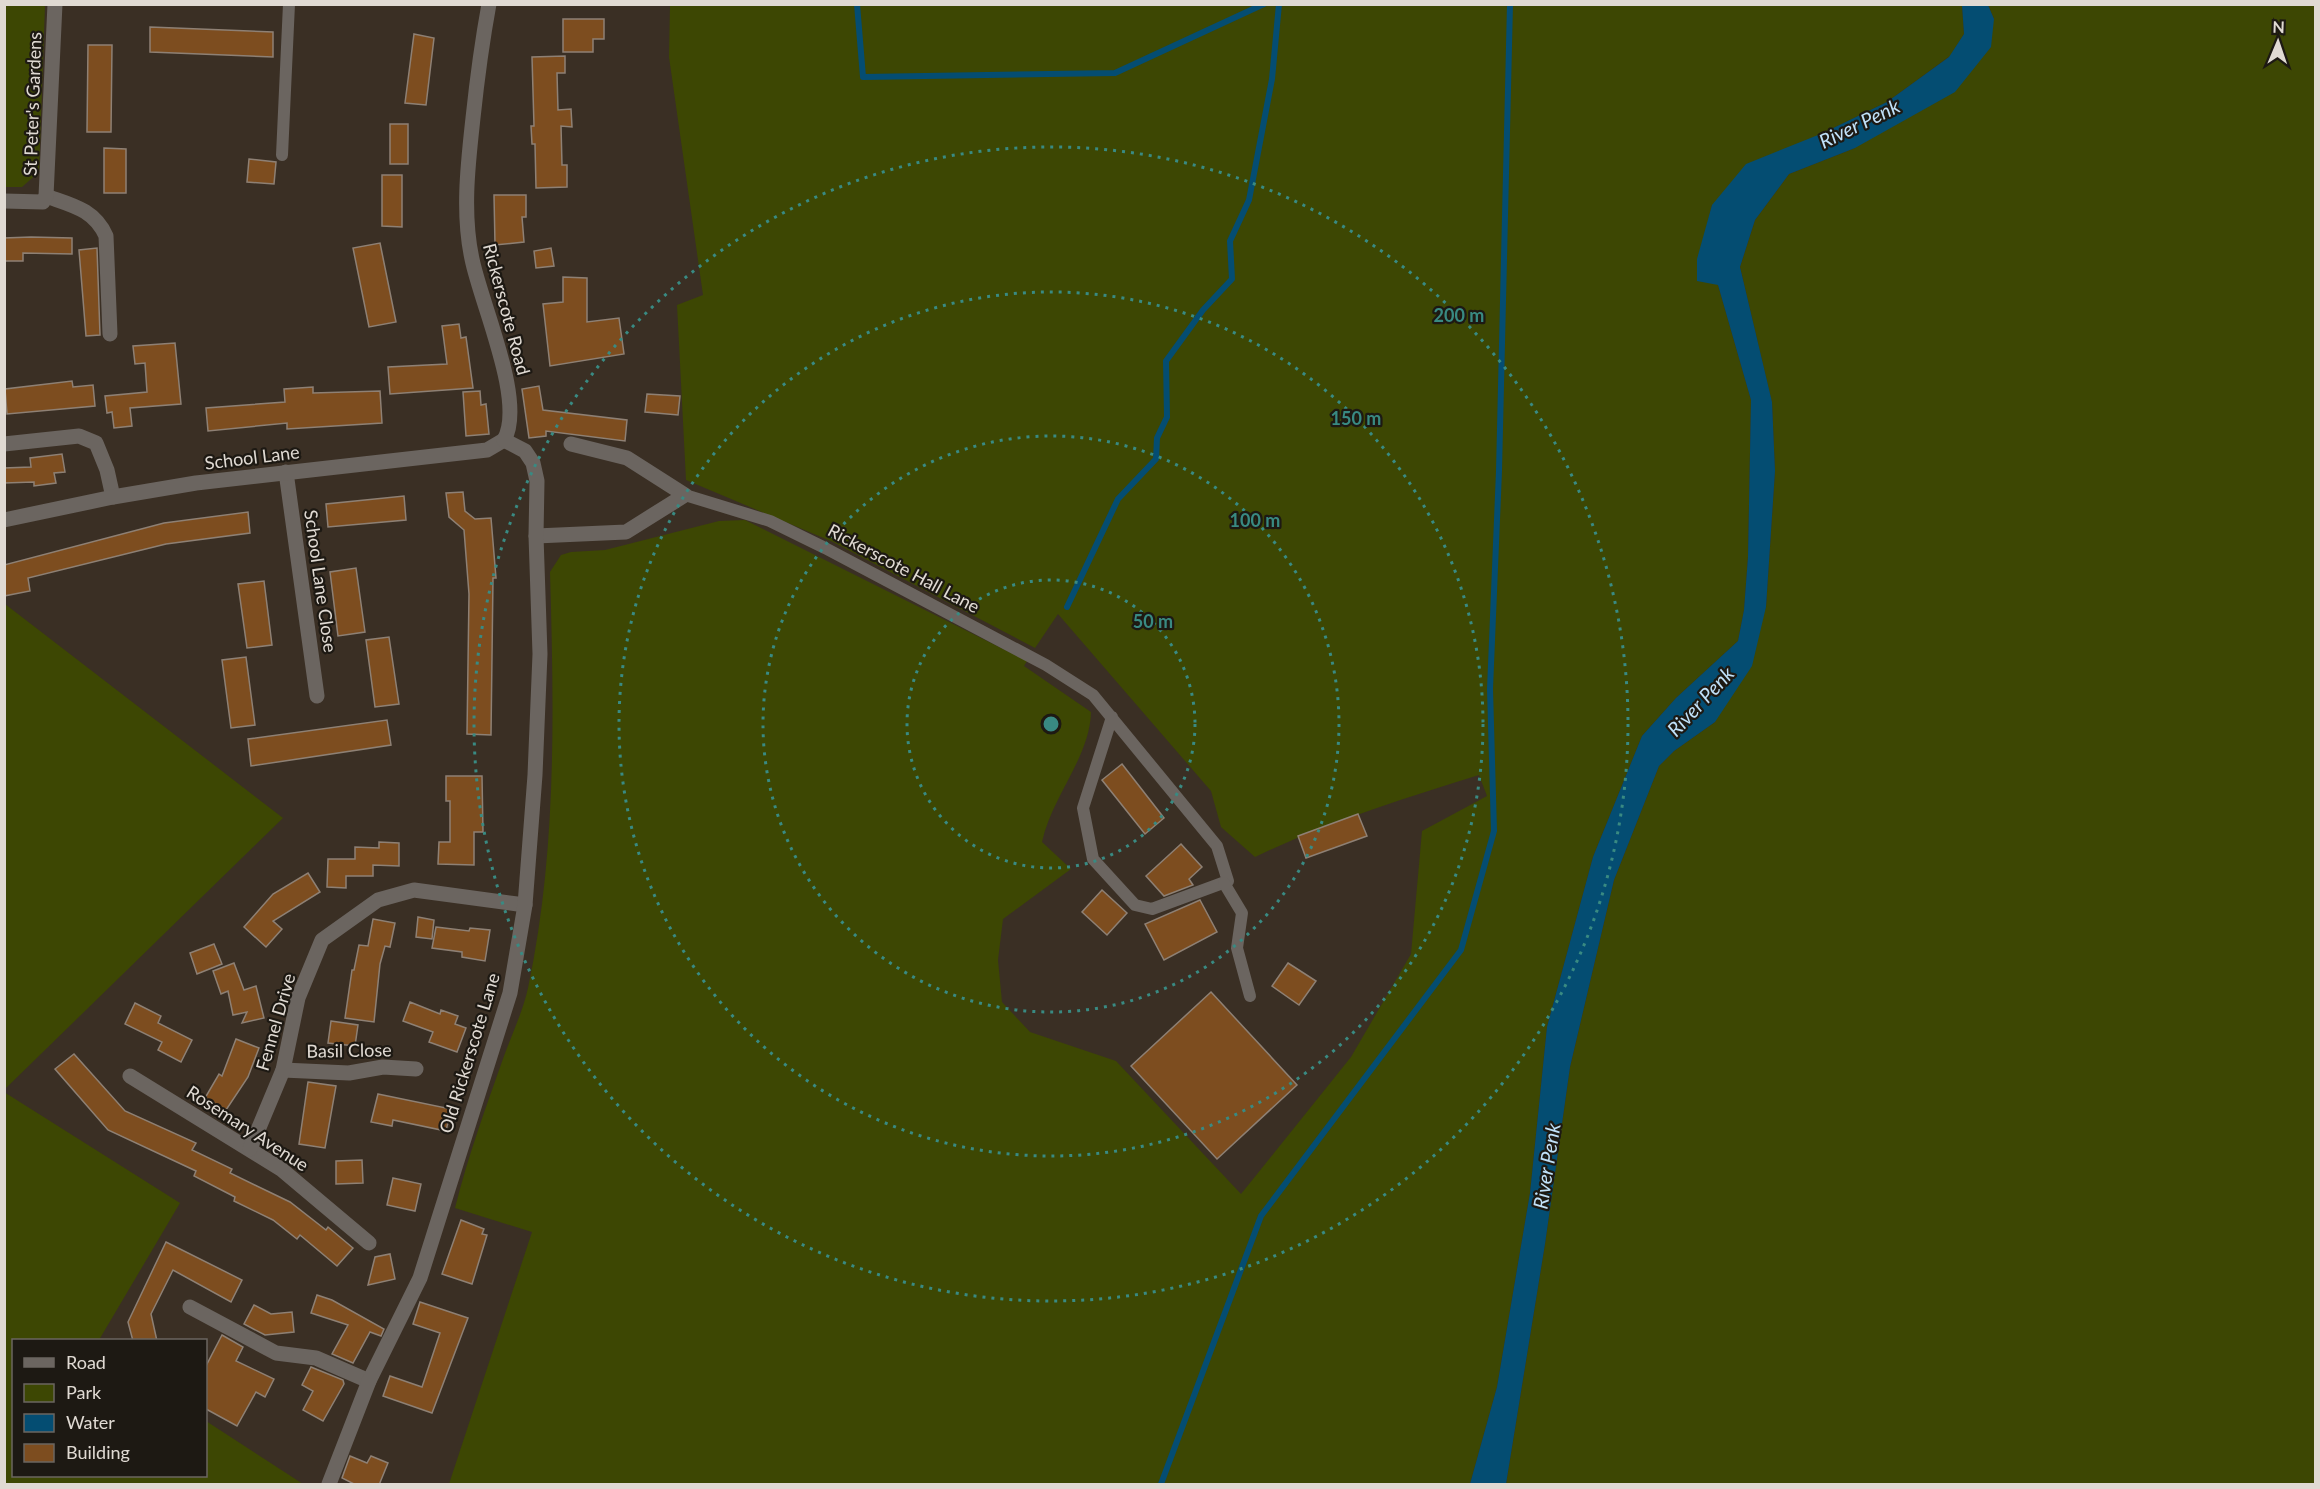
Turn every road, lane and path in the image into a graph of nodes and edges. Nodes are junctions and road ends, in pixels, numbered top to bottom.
1 (56, 4) edge
2 (289, 4) edge
3 (489, 4) edge
4 (282, 155) dead end
5 (46, 196) junction
6 (4, 201) edge
7 (110, 334) dead end
8 (504, 440) junction
9 (4, 444) edge
10 (571, 444) dead end
11 (286, 472) junction
12 (685, 495) junction
13 (113, 497) junction
14 (4, 520) edge
15 (536, 536) junction
16 (317, 696) dead end
17 (1112, 717) junction
18 (1224, 883) junction
19 (525, 905) junction
20 (1250, 996) dead end
21 (416, 1068) dead end
22 (283, 1070) junction
23 (130, 1076) dead end
24 (250, 1149) junction
25 (369, 1243) dead end
26 (190, 1307) dead end
27 (369, 1382) junction
28 (329, 1485) edge

1 - 5 street, St Peter's Gardens
2 - 4 lane
3 - 8 street, Rickerscote Road
5 - 6 street, St Peter's Gardens
5 - 7 street
8 - 11 street, School Lane
8 - 15 street
9 - 13 street
10 - 12 street
11 - 13 street, School Lane
11 - 16 street, School Lane Close
12 - 15 street
12 - 17 lane, Rickerscote Hall Lane
13 - 14 street, School Lane
15 - 19 street, Old Rickerscote Lane
17 - 18 lane, Rickerscote Hall Lane
17 - 18 lane
18 - 20 lane
19 - 22 street, Fennel Drive
19 - 27 street, Old Rickerscote Lane
21 - 22 street, Basil Close
22 - 24 street, Fennel Drive
23 - 24 street, Rosemary Avenue
24 - 25 street, Rosemary Avenue
26 - 27 street
27 - 28 street, Old Rickerscote Lane

